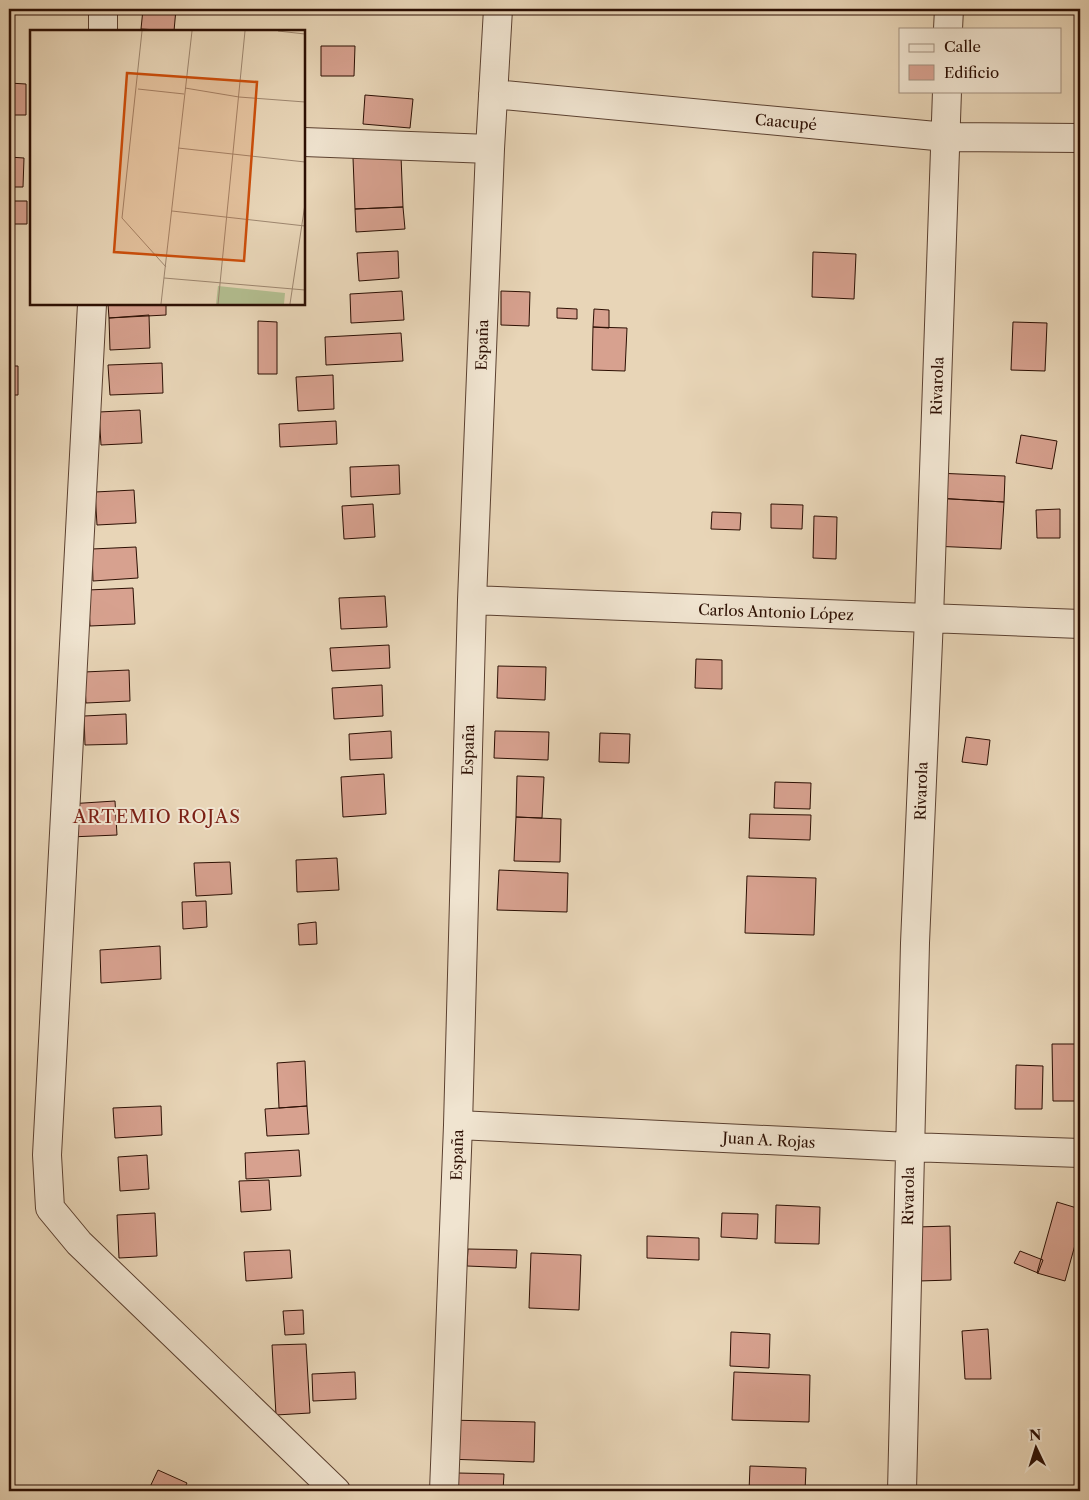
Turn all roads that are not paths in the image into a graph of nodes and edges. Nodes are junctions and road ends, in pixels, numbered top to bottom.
1 (103, 9) edge
2 (498, 9) edge
3 (949, 9) edge
4 (948, 28) edge
5 (103, 30) edge
6 (947, 92) edge
7 (493, 94) junction
8 (946, 137) junction
9 (1080, 138) edge
10 (305, 142) edge
11 (490, 149) junction
12 (92, 305) edge
13 (472, 600) junction
14 (929, 618) junction
15 (1080, 624) edge
16 (458, 1125) junction
17 (909, 1147) junction
18 (1080, 1153) edge
19 (336, 1491) edge
20 (444, 1491) edge
21 (902, 1491) edge

1 - 5 street
2 - 7 street, España
3 - 4 street
6 - 8 street, Rivarola
7 - 8 street, Caacupé
7 - 11 street, España
8 - 9 street, Caacupé
8 - 14 street, Rivarola
10 - 11 street
11 - 13 street, España
12 - 19 street
13 - 14 street, Carlos Antonio López
13 - 16 street, España
14 - 15 street, Carlos Antonio López
14 - 17 street, Rivarola
16 - 17 street, Juan A. Rojas
16 - 20 street, España
17 - 18 street, Juan A. Rojas
17 - 21 street, Rivarola

